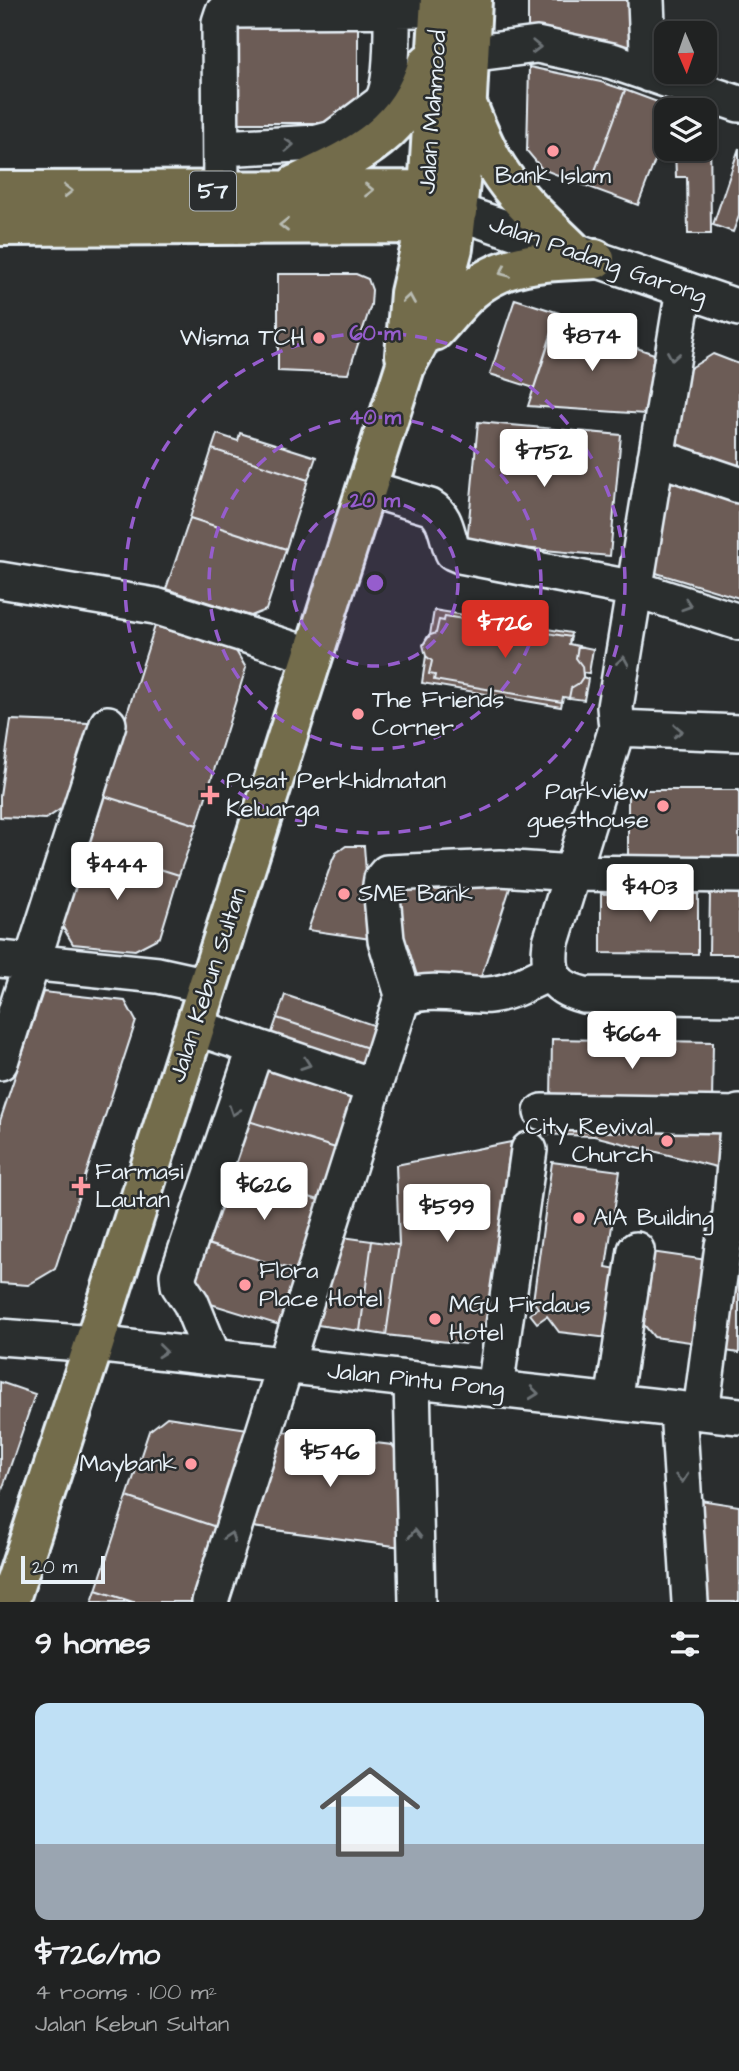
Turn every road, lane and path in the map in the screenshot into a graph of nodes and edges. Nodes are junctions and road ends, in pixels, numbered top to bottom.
1 (646, 0) edge
2 (392, 4) edge
3 (233, 5) edge
4 (448, 10) edge
5 (469, 54) junction
6 (649, 74) junction
7 (466, 100) junction
8 (739, 104) edge
9 (221, 148) junction
10 (284, 190) junction
11 (0, 191) edge
12 (221, 191) junction
13 (437, 209) junction
14 (0, 226) edge
15 (585, 256) junction
16 (684, 289) junction
17 (739, 308) edge
18 (411, 357) junction
19 (656, 457) junction
20 (739, 485) edge
21 (366, 488) junction
22 (0, 580) edge
23 (635, 589) junction
24 (739, 622) edge
25 (313, 656) junction
26 (108, 724) dead end
27 (617, 728) junction
28 (739, 733) edge
29 (572, 873) junction
30 (739, 875) edge
31 (16, 962) edge
32 (551, 972) junction
33 (208, 986) junction
34 (739, 997) edge
35 (404, 998) junction
36 (195, 1027) junction
37 (256, 1047) junction
38 (0, 1062) edge
39 (373, 1086) junction
40 (542, 1112) dead end
41 (739, 1114) edge
42 (529, 1150) dead end
43 (735, 1215) edge
44 (636, 1250) dead end
45 (0, 1337) edge
46 (94, 1343) junction
47 (213, 1357) junction
48 (285, 1365) junction
49 (412, 1380) junction
50 (495, 1389) junction
51 (613, 1402) junction
52 (689, 1411) junction
53 (739, 1416) edge
54 (9, 1602) edge
55 (210, 1602) edge
56 (417, 1602) edge
57 (690, 1602) edge

1 - 6 street
2 - 3 street
2 - 4 street
9 -> 2 street
3 - 9 street
4 - 5 main road, Jalan Mahmood
4 - 10 main road
4 - 13 main road, Jalan Mahmood
5 -> 6 street
5 - 7 main road, Jalan Mahmood
6 - 8 street
7 - 13 main road, Jalan Mahmood
7 - 15 main road
9 - 12 street
10 - 12 main road, 57
10 -> 13 main road, 57
11 -> 12 main road, 57
13 -> 14 main road, 57
13 - 15 street, Jalan Padang Garong
13 - 18 main road, Jalan Kebun Sultan
15 - 16 street, Jalan Padang Garong
15 -> 18 main road
16 - 17 street, Jalan Padang Garong
16 -> 19 street
18 - 21 main road, Jalan Kebun Sultan
19 - 20 street
19 - 23 street
21 - 23 street
21 - 25 main road, Jalan Kebun Sultan
22 - 25 street
23 -> 24 street
27 -> 23 street
25 - 33 main road, Jalan Kebun Sultan
26 - 31 street
27 -> 28 street
27 - 29 street
29 - 30 street
29 - 32 street
29 - 35 street
31 - 33 street
31 - 38 street
32 - 34 street
32 - 35 street
33 - 36 main road, Jalan Kebun Sultan
35 - 39 street
36 - 37 street
36 - 46 main road, Jalan Kebun Sultan
37 -> 39 street
37 -> 47 street
39 - 48 street
40 - 41 street
41 - 43 street
42 - 50 street
43 - 52 street
44 - 51 street
45 - 46 street, Jalan Pintu Pong
46 -> 47 street, Jalan Pintu Pong
46 - 54 main road, Jalan Kebun Sultan
47 - 48 street, Jalan Pintu Pong
48 - 49 street, Jalan Pintu Pong
55 -> 48 street
49 - 50 street, Jalan Pintu Pong
56 -> 49 street
50 -> 51 street, Jalan Pintu Pong
51 - 52 street, Jalan Pintu Pong
52 - 53 street, Jalan Pintu Pong
52 -> 57 street

